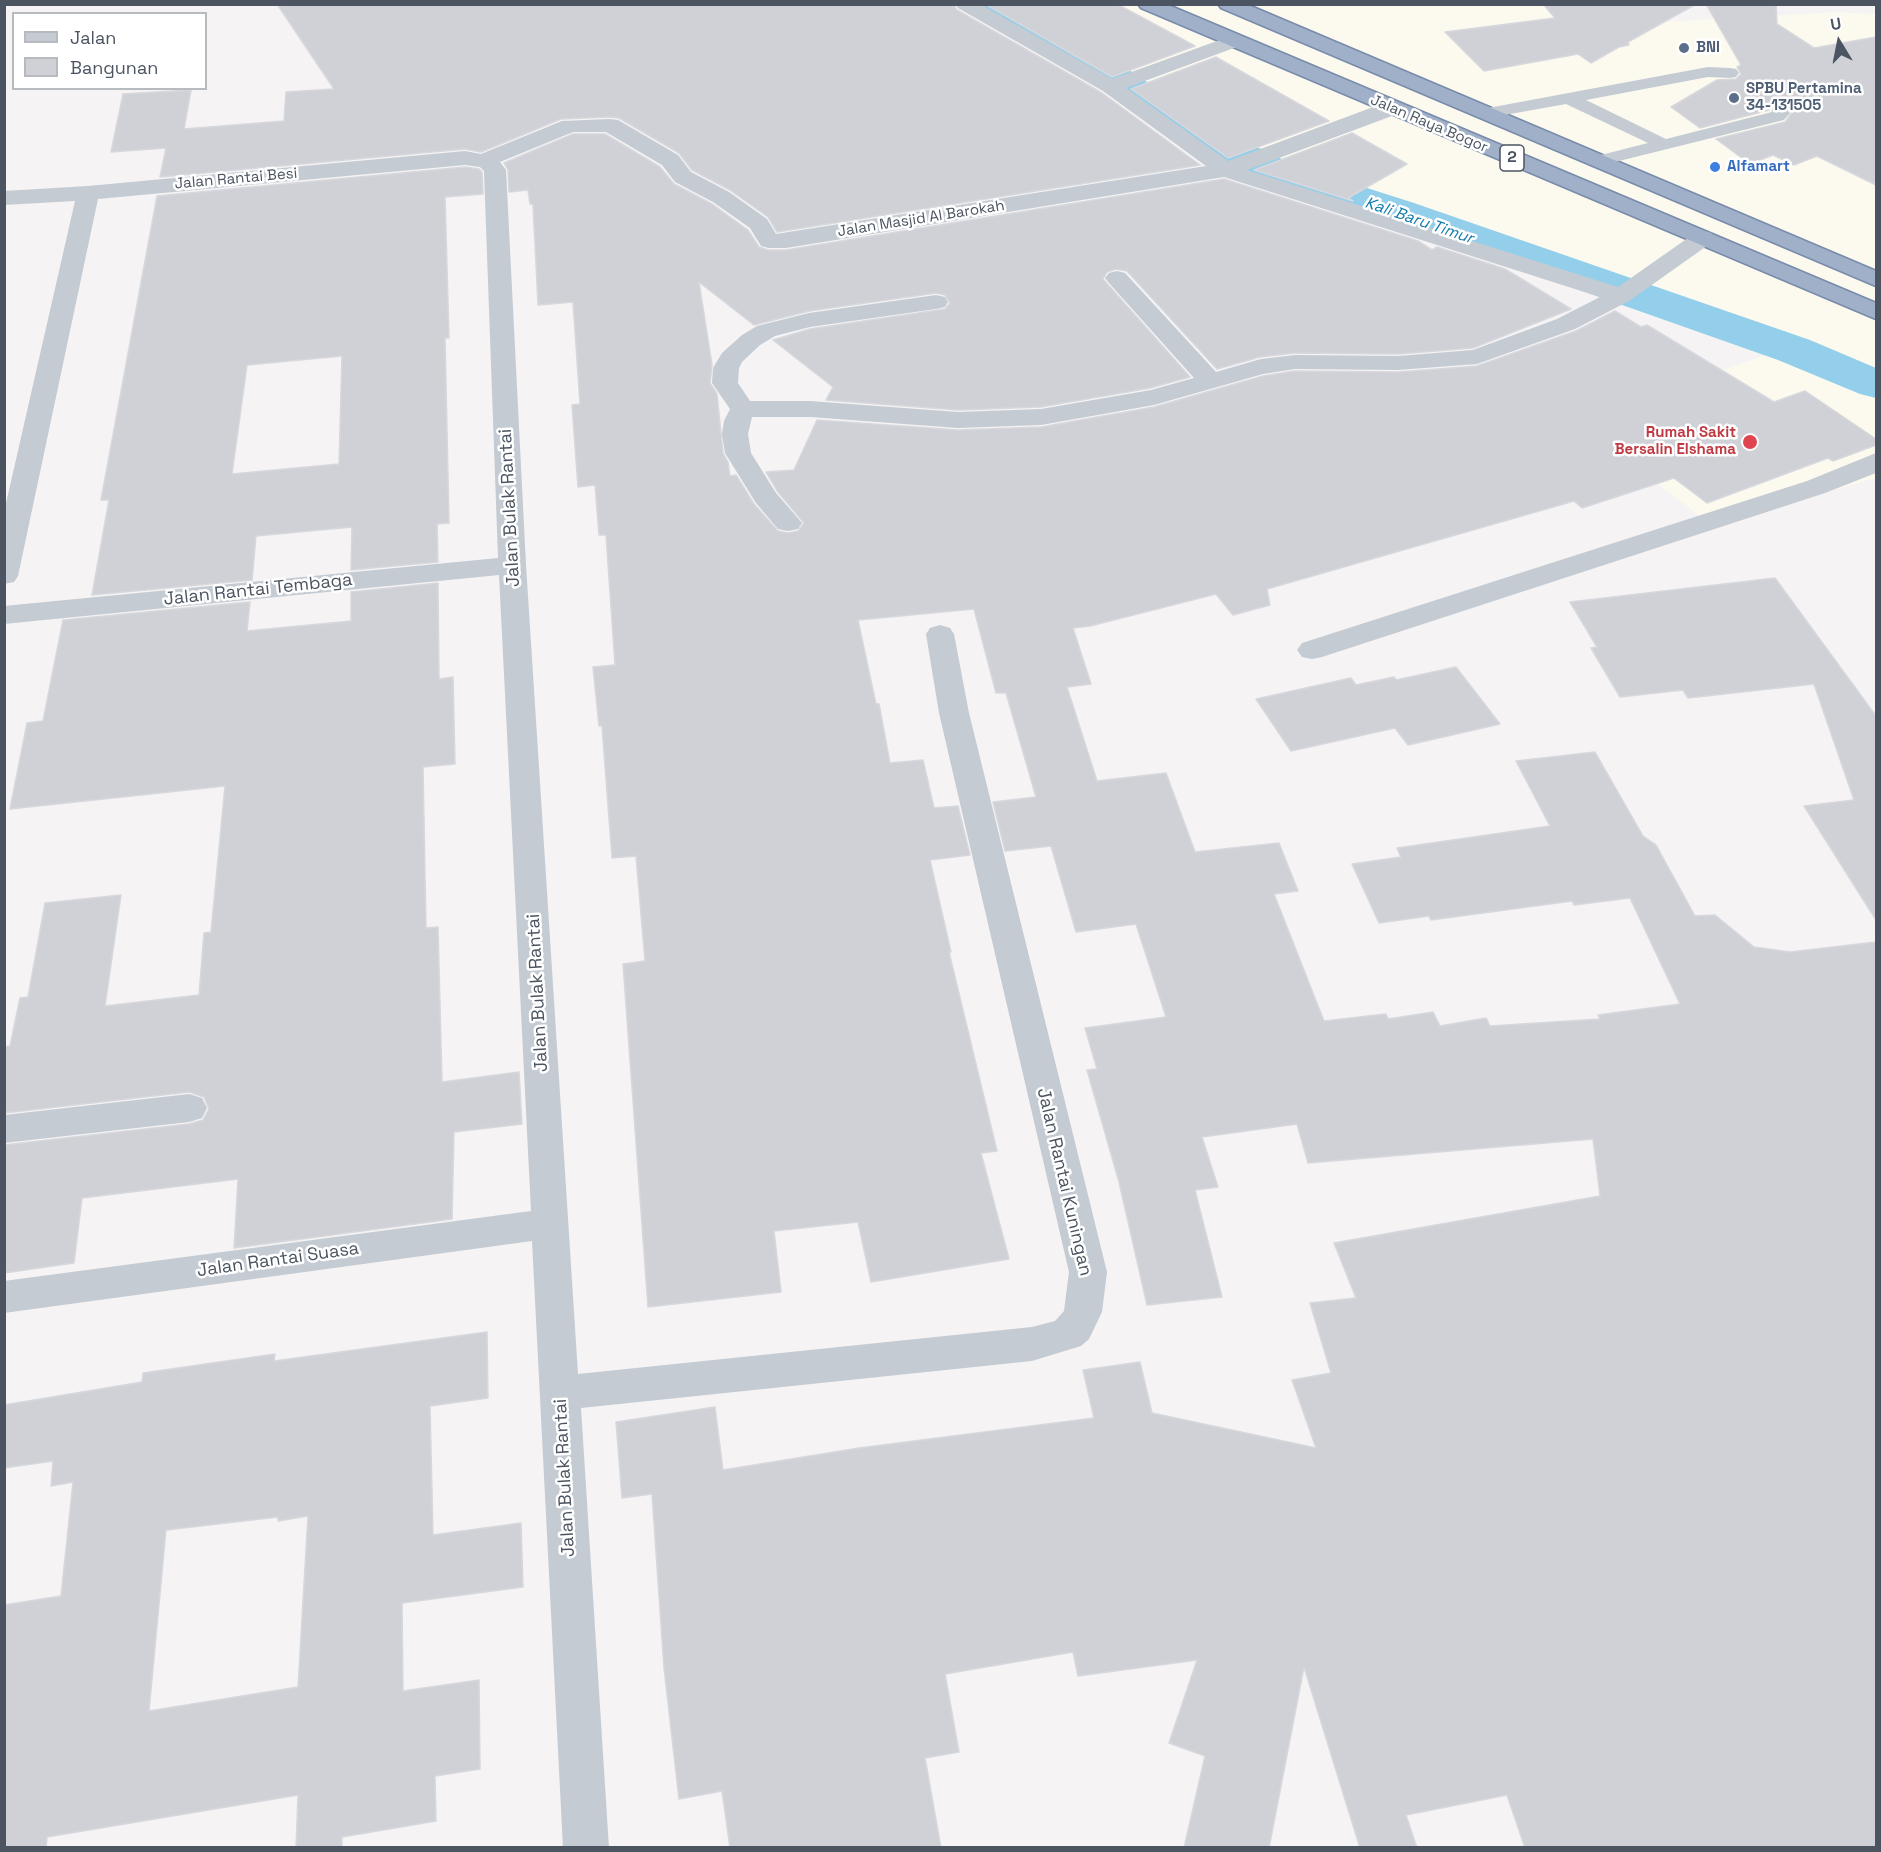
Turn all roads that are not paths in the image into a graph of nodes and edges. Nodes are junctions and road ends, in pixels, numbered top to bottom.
1 (965, 4) edge
2 (1148, 4) edge
3 (1228, 4) edge
4 (1235, 42) junction
5 (1730, 73) dead end
6 (1119, 84) junction
7 (1568, 98) junction
8 (1780, 105) dead end
9 (1392, 108) junction
10 (1488, 113) junction
11 (1665, 145) junction
12 (476, 159) junction
13 (1599, 162) junction
14 (1231, 168) junction
15 (88, 193) junction
16 (4, 198) edge
17 (1703, 238) junction
18 (1117, 278) dead end
19 (1876, 279) edge
20 (1623, 295) junction
21 (936, 302) dead end
22 (1876, 312) edge
23 (1210, 380) junction
24 (743, 409) junction
25 (1876, 461) edge
26 (788, 523) dead end
27 (512, 565) junction
28 (4, 576) edge
29 (4, 615) edge
30 (940, 634) dead end
31 (1312, 650) dead end
32 (189, 1107) dead end
33 (4, 1129) edge
34 (551, 1223) junction
35 (4, 1297) edge
36 (560, 1393) junction
37 (586, 1848) edge

1 - 6 street
2 - 4 highway, Jalan Raya Bogor / 2
3 - 10 highway, Jalan Raya Bogor / 2
4 - 6 street
4 - 9 highway, Jalan Raya Bogor / 2
5 - 7 lane
6 - 14 street
7 - 10 lane
7 - 11 lane
8 - 11 lane
9 - 14 street, Jalan Masjid Al Barokah
9 - 17 highway, Jalan Raya Bogor / 2
10 - 13 highway, Jalan Raya Bogor / 2
11 - 13 lane
12 - 14 street, Jalan Masjid Al Barokah
12 - 15 street, Jalan Rantai Besi
12 - 27 street, Jalan Bulak Rantai
13 - 19 highway, Jalan Raya Bogor / 2
14 - 20 street
15 - 16 street, Jalan Rantai Besi
15 - 28 street
17 - 20 street
17 - 22 highway, Jalan Raya Bogor / 2
18 - 23 street
20 - 23 street
21 - 24 street
23 - 24 street
24 - 26 street
25 - 31 street
27 - 29 street, Jalan Rantai Tembaga
27 - 34 street, Jalan Bulak Rantai
30 - 36 street, Jalan Rantai Kuningan
32 - 33 street
34 - 35 street, Jalan Rantai Suasa
34 - 36 street, Jalan Bulak Rantai
36 - 37 street, Jalan Bulak Rantai

